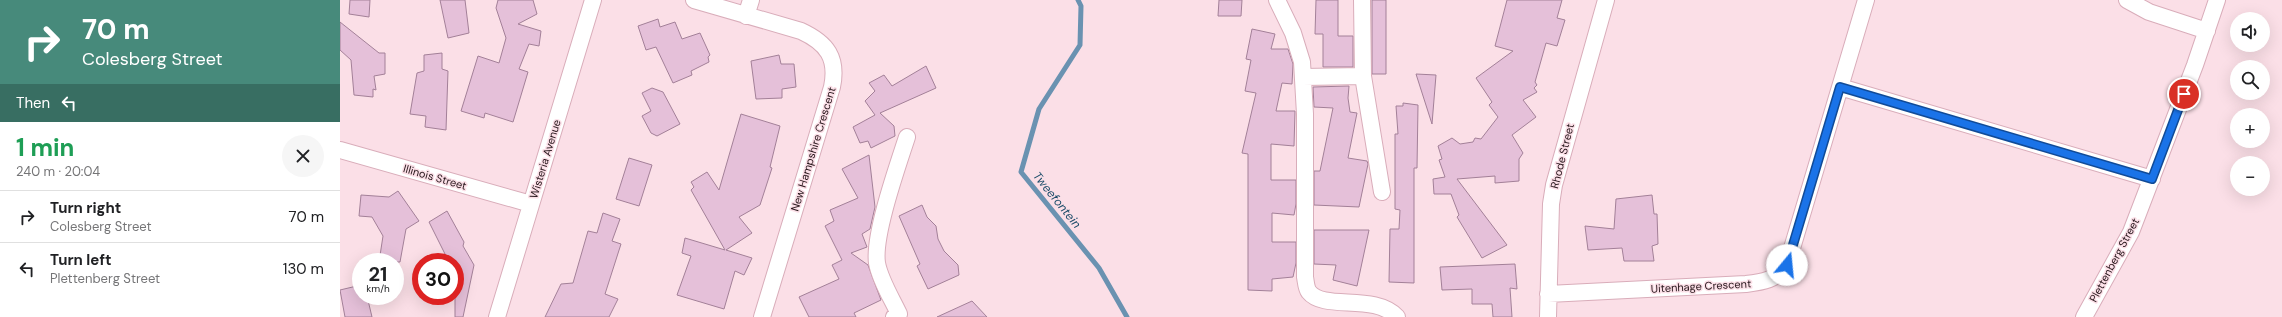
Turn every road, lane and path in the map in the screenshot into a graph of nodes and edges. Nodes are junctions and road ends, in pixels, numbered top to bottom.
1 (593, 0) edge
2 (694, 0) edge
3 (751, 0) edge
4 (1277, 0) edge
5 (1362, 0) edge
6 (1606, 0) edge
7 (1866, 0) edge
8 (2127, 0) edge
9 (2217, 0) edge
10 (746, 16) junction
11 (2207, 30) junction
12 (1363, 76) junction
13 (1303, 77) junction
14 (1840, 87) junction
15 (907, 137) dead end
16 (340, 150) edge
17 (2152, 179) junction
18 (1382, 192) dead end
19 (531, 204) junction
20 (1548, 294) junction
21 (898, 316) edge
22 (497, 317) edge
23 (762, 317) edge
24 (1397, 317) edge
25 (1548, 317) edge
26 (2084, 317) edge

1 - 19 street, Wisteria Avenue
2 - 10 street, New Hampshire Crescent
3 - 10 street
4 - 13 street
5 - 12 street
6 - 20 street, Rhode Street
7 - 14 street, Uitenhage Crescent
8 - 11 street
9 - 11 street, Plettenberg Street
10 - 23 street, New Hampshire Crescent
11 - 17 street, Plettenberg Street
12 - 13 street
12 - 18 street
13 - 24 street
14 - 17 street
14 - 20 street, Uitenhage Crescent
15 - 21 street
16 - 19 street, Illinois Street
17 - 26 street, Plettenberg Street
19 - 22 street, Wisteria Avenue
20 - 25 street, Rhode Street

